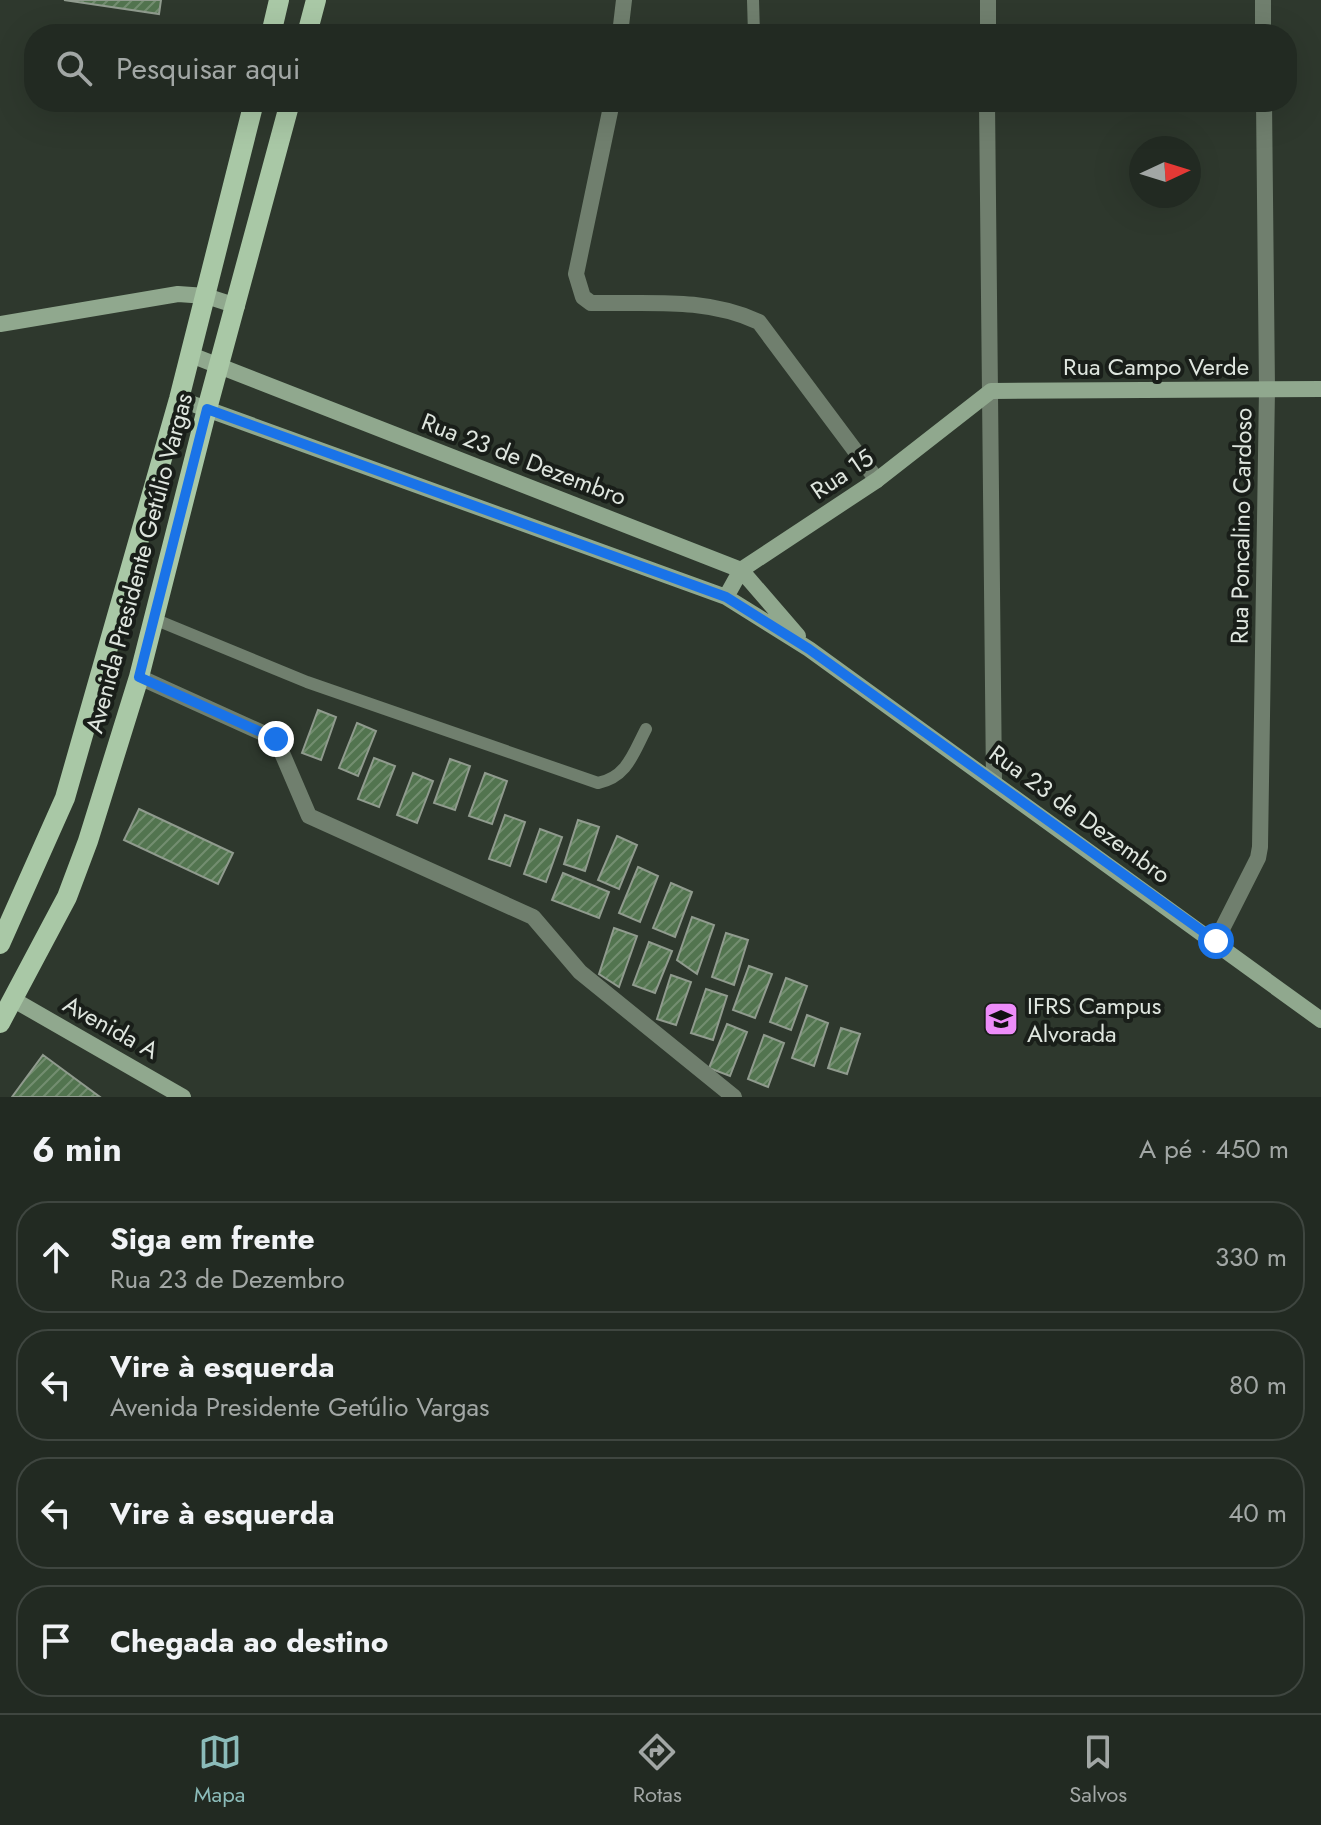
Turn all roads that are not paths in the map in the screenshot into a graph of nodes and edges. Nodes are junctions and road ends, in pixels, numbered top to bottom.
1 (279, 0) edge
2 (316, 0) edge
3 (624, 0) edge
4 (753, 0) edge
5 (988, 0) edge
6 (1263, 0) edge
7 (273, 24) edge
8 (310, 24) edge
9 (621, 24) edge
10 (754, 24) edge
11 (988, 24) edge
12 (1263, 24) edge
13 (252, 112) edge
14 (287, 112) edge
15 (610, 112) edge
16 (987, 112) edge
17 (1264, 112) edge
18 (206, 296) junction
19 (237, 306) junction
20 (0, 324) edge
21 (191, 355) junction
22 (220, 366) junction
23 (1267, 389) junction
24 (1321, 389) edge
25 (991, 391) junction
26 (179, 399) junction
27 (207, 409) junction
28 (877, 480) junction
29 (741, 570) junction
30 (726, 597) junction
31 (154, 619) junction
32 (809, 649) junction
33 (139, 677) junction
34 (646, 729) dead end
35 (994, 783) junction
36 (1216, 941) junction
37 (0, 944) edge
38 (7, 996) edge
39 (1321, 1020) edge
40 (0, 1023) edge
41 (183, 1097) edge
42 (734, 1097) edge

1 - 7 main road
2 - 8 main road
3 - 9 street
4 - 10 lane
5 - 11 street
6 - 12 street
13 - 18 main road, Avenida Presidente Getúlio Vargas
14 - 19 main road, Avenida Presidente Getúlio Vargas
15 - 28 street
16 - 25 street
17 - 23 street, Rua Poncalino Cardoso
18 - 19 street
18 - 20 street
18 - 21 main road, Avenida Presidente Getúlio Vargas
19 - 22 main road, Avenida Presidente Getúlio Vargas
21 - 22 street, Rua 23 de Dezembro
21 - 26 main road, Avenida Presidente Getúlio Vargas
22 - 27 main road, Avenida Presidente Getúlio Vargas
22 - 29 street, Rua 23 de Dezembro
23 - 24 street, Rua Campo Verde
23 - 25 street, Rua Campo Verde
23 - 36 street, Rua Poncalino Cardoso
25 - 28 street, Rua 15
25 - 35 street
26 - 27 street, Rua 23 de Dezembro
26 - 37 main road, Avenida Presidente Getúlio Vargas
27 - 30 street, Rua 23 de Dezembro
27 - 31 main road, Avenida Presidente Getúlio Vargas
28 - 29 street, Rua 15
29 - 30 street, Rua 15
29 - 32 street, Rua 23 de Dezembro
30 - 32 street, Rua 23 de Dezembro
31 - 33 main road, Avenida Presidente Getúlio Vargas
31 - 34 lane
32 - 35 street, Rua 23 de Dezembro
33 - 38 main road, Avenida Presidente Getúlio Vargas
33 - 42 street
35 - 36 street, Rua 23 de Dezembro
36 - 39 street, Rua 23 de Dezembro
38 - 40 main road, Avenida Presidente Getúlio Vargas
38 - 41 street, Avenida A

